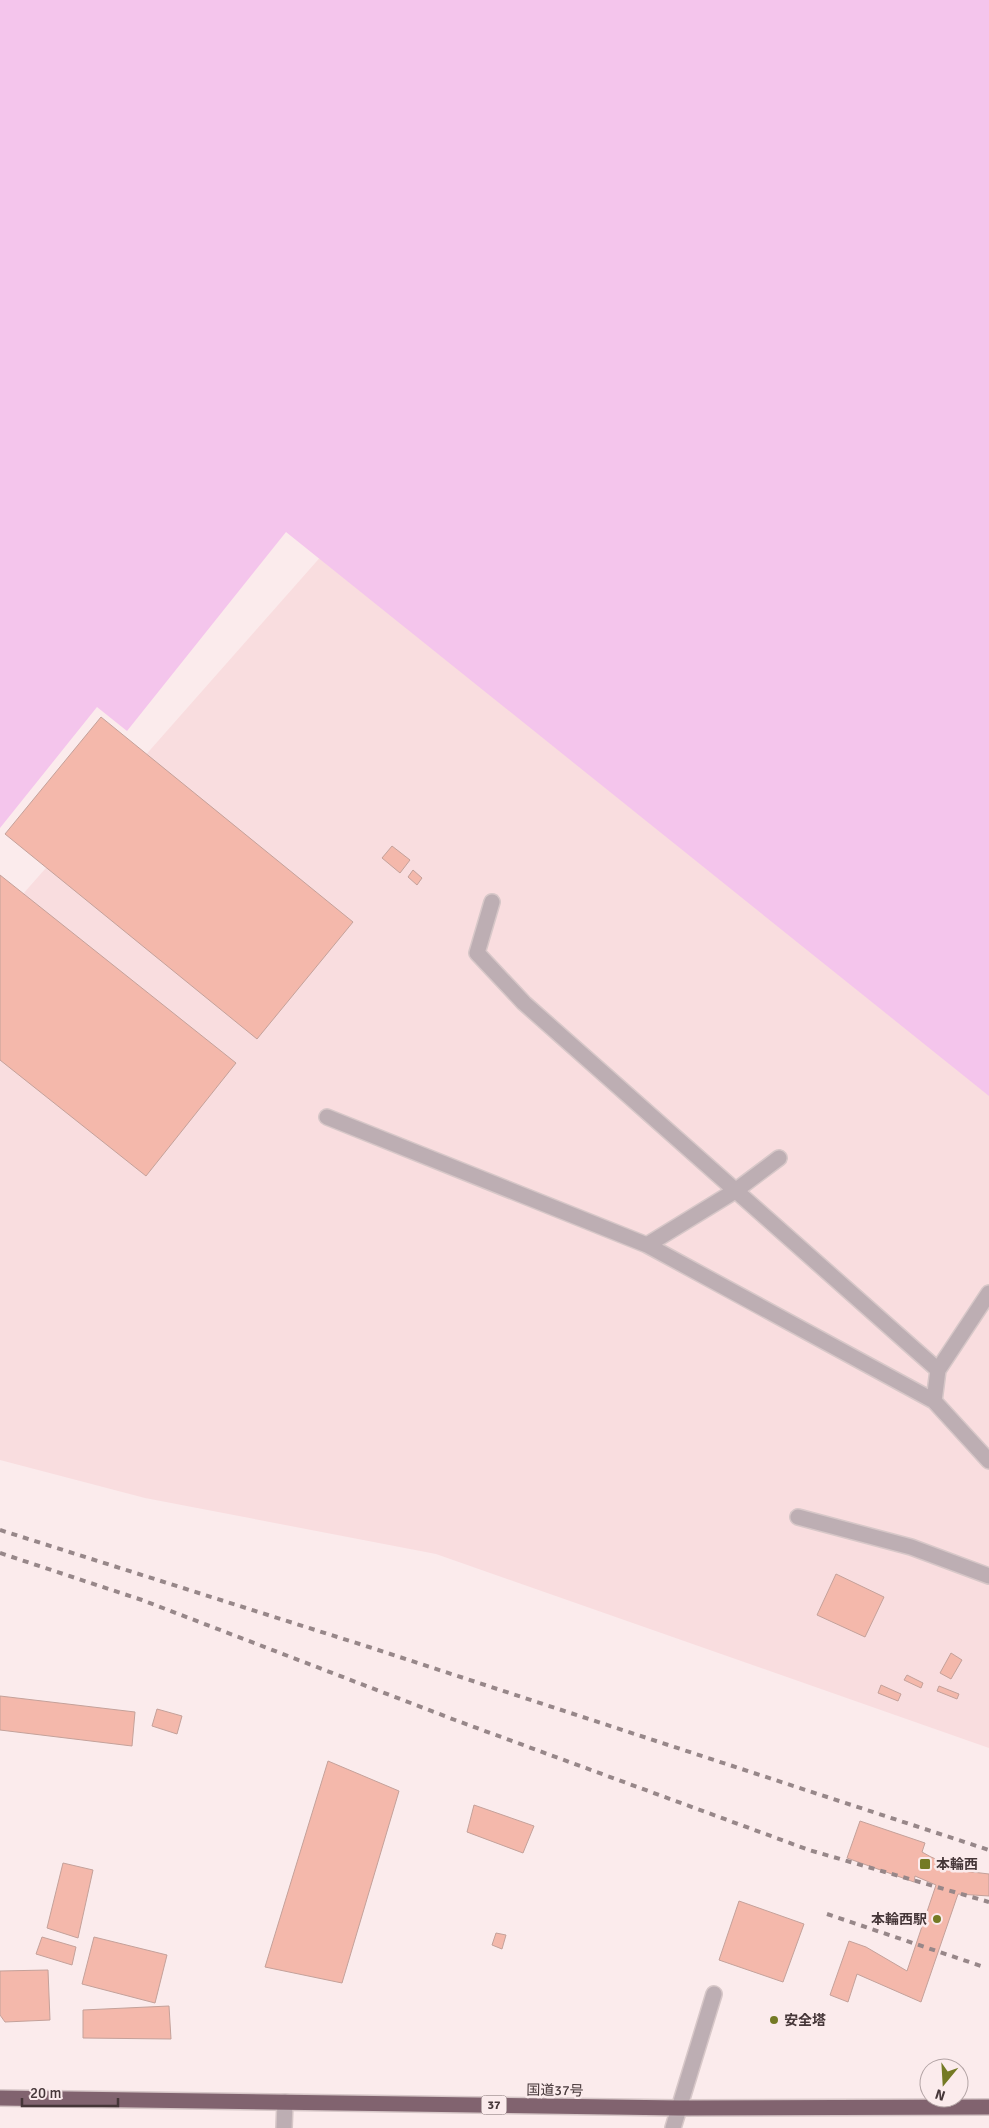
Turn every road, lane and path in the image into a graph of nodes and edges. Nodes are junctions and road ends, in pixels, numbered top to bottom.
1 (492, 902) dead end
2 (327, 1117) dead end
3 (780, 1158) dead end
4 (735, 1191) junction
5 (647, 1245) junction
6 (989, 1293) edge
7 (938, 1370) junction
8 (934, 1401) junction
9 (989, 1461) edge
10 (798, 1517) dead end
11 (989, 1576) edge
12 (714, 1994) dead end
13 (0, 2098) edge
14 (285, 2102) junction
15 (989, 2107) edge
16 (679, 2108) junction
17 (284, 2128) edge
18 (673, 2128) edge

1 - 4 street
2 - 5 street
3 - 4 street
4 - 5 street
4 - 7 street
5 - 8 street
6 - 7 street
7 - 8 street
8 - 9 street
10 - 11 street
12 - 16 street
13 - 14 highway, 国道37号 / 37
14 - 16 highway, 国道37号 / 37
14 - 17 street
15 - 16 highway, 国道37号 / 37
16 - 18 street

